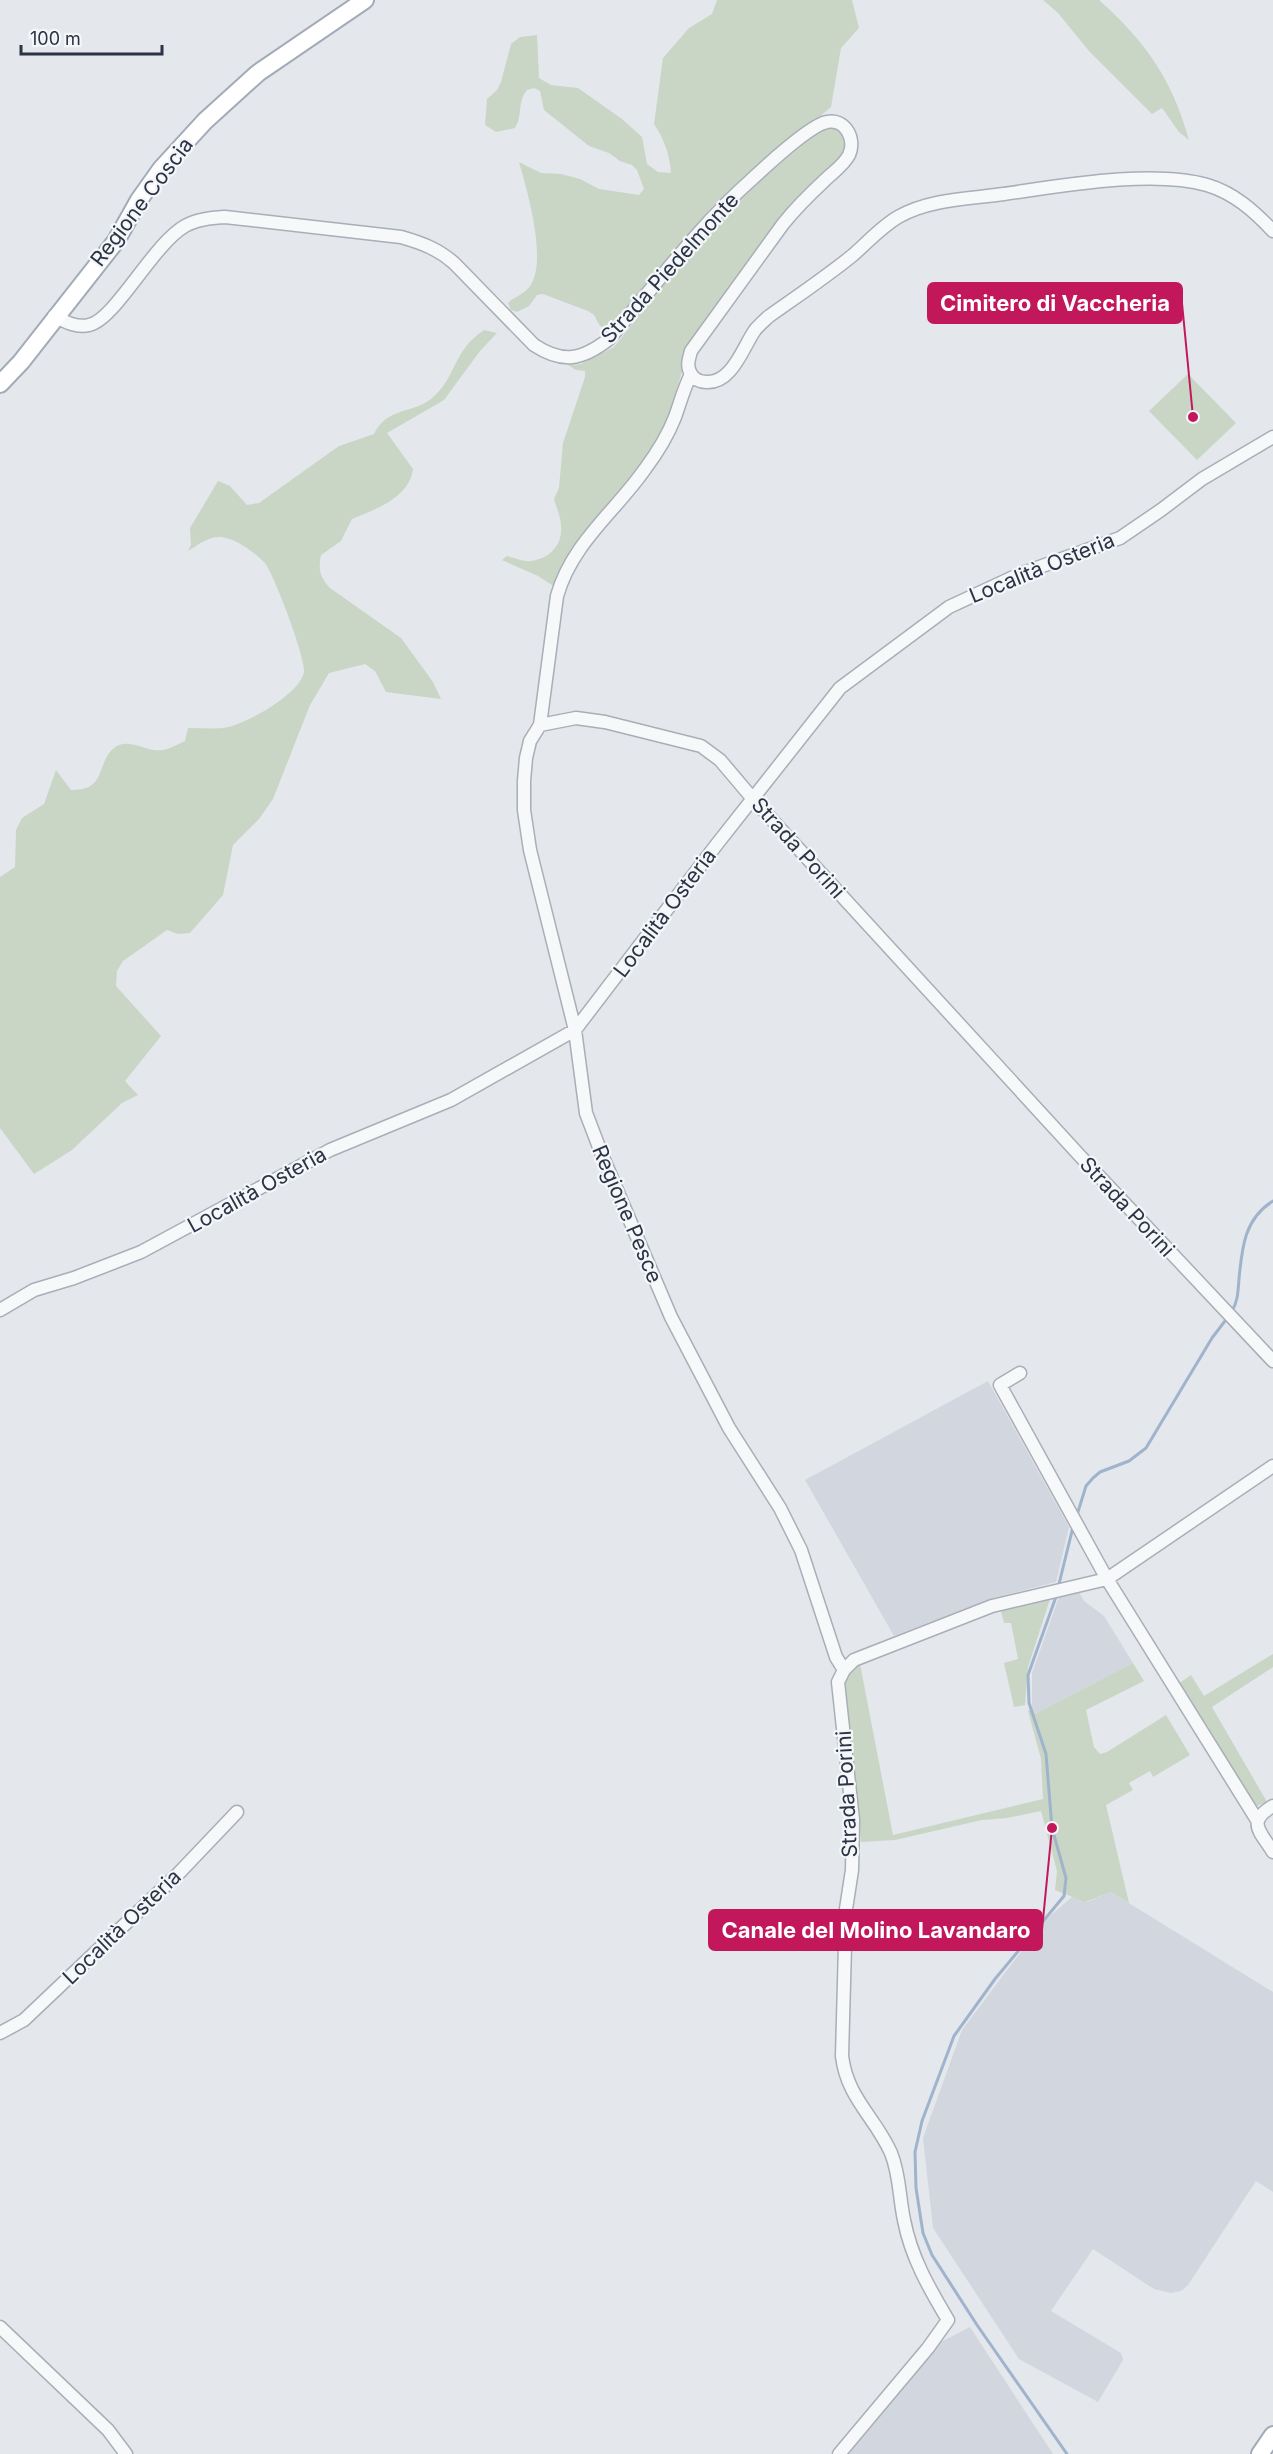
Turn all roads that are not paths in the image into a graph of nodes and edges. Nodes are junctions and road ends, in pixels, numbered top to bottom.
1 (365, 0) edge
2 (1273, 231) edge
3 (54, 316) junction
4 (691, 374) junction
5 (0, 384) edge
6 (1273, 437) edge
7 (540, 725) junction
8 (753, 800) junction
9 (575, 1030) junction
10 (0, 1310) edge
11 (1273, 1361) edge
12 (1020, 1373) dead end
13 (1273, 1466) edge
14 (1107, 1579) junction
15 (844, 1670) junction
16 (1273, 1806) edge
17 (237, 1812) dead end
18 (1257, 1820) junction
19 (1273, 1852) edge
20 (0, 2033) edge
21 (0, 2327) edge
22 (1273, 2434) edge
23 (126, 2454) edge
24 (839, 2454) edge
25 (1260, 2454) edge

1 - 3 main road, Regione Coscia
2 - 4 street
3 - 4 street, Strada Piedelmonte
3 - 5 main road, Regione Coscia
4 - 7 street
6 - 8 street, Località Osteria
7 - 8 street, Strada Porini
7 - 9 street, Regione Pesce
8 - 9 street, Località Osteria
8 - 11 street, Strada Porini
9 - 10 street, Località Osteria
9 - 15 street, Regione Pesce
12 - 14 street
13 - 14 street
14 - 15 street
14 - 18 street
15 - 24 street, Strada Porini
16 - 18 street
17 - 20 street, Località Osteria
18 - 19 street
21 - 23 street
22 - 25 main road

